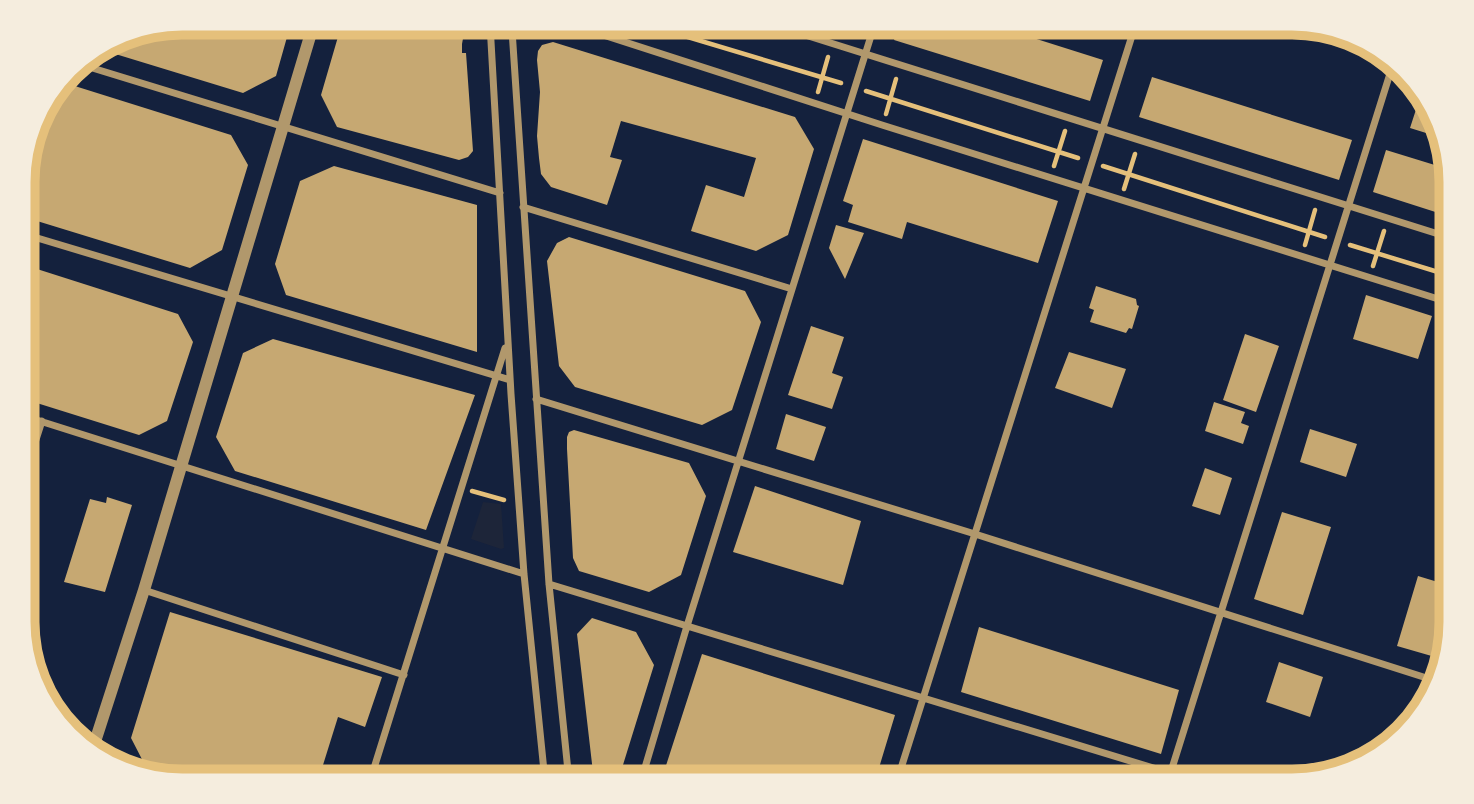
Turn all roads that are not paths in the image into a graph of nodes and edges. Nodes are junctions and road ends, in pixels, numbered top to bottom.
1 (310, 35) edge
2 (490, 35) edge
3 (512, 35) edge
4 (603, 35) edge
5 (806, 35) edge
6 (871, 35) edge
7 (1132, 35) edge
8 (866, 53) junction
9 (89, 68) edge
10 (1390, 73) edge
11 (847, 114) junction
12 (282, 128) junction
13 (1102, 129) junction
14 (1084, 188) junction
15 (500, 193) junction
16 (1348, 206) junction
17 (523, 207) junction
18 (1439, 234) edge
19 (35, 237) edge
20 (1330, 265) junction
21 (792, 289) junction
22 (231, 296) junction
23 (1439, 299) edge
24 (508, 341) junction
25 (497, 377) junction
26 (510, 380) junction
27 (536, 399) junction
28 (35, 419) edge
29 (41, 421) junction
30 (35, 441) edge
31 (738, 462) junction
32 (180, 464) junction
33 (975, 534) junction
34 (443, 550) junction
35 (524, 575) junction
36 (549, 584) junction
37 (144, 590) junction
38 (1220, 613) junction
39 (687, 626) junction
40 (404, 675) junction
41 (1427, 678) edge
42 (924, 697) junction
43 (95, 741) edge
44 (374, 769) edge
45 (544, 769) edge
46 (568, 769) edge
47 (645, 769) edge
48 (901, 769) edge
49 (1144, 769) edge
50 (1171, 769) edge

1 - 12 street
2 - 15 street
3 - 17 street
4 - 11 street
5 - 8 street
6 - 8 street
7 - 13 street
8 - 11 street
8 - 13 street
9 - 12 street
10 - 16 street
11 - 14 street
11 - 21 street
12 - 15 street
12 - 22 street
13 - 14 street
13 - 16 street
14 - 20 street
14 - 33 street
15 - 24 street
16 - 18 street
16 - 20 street
17 - 21 street
17 - 27 street
19 - 22 street
20 - 23 street
20 - 38 street
21 - 31 street
22 - 25 street
22 - 32 street
24 - 25 street
24 - 26 street
25 - 26 street
25 - 34 street
26 - 35 street
27 - 31 street
27 - 36 street
28 - 29 street
29 - 30 street
29 - 32 street
31 - 33 street
31 - 39 street
32 - 34 street
32 - 37 street
33 - 38 street
33 - 42 street
34 - 35 street
34 - 40 street
35 - 45 street
36 - 39 street
36 - 46 street
37 - 40 street
37 - 43 street
38 - 41 street
38 - 50 street
39 - 42 street
39 - 47 street
40 - 44 street
42 - 48 street
42 - 49 street

